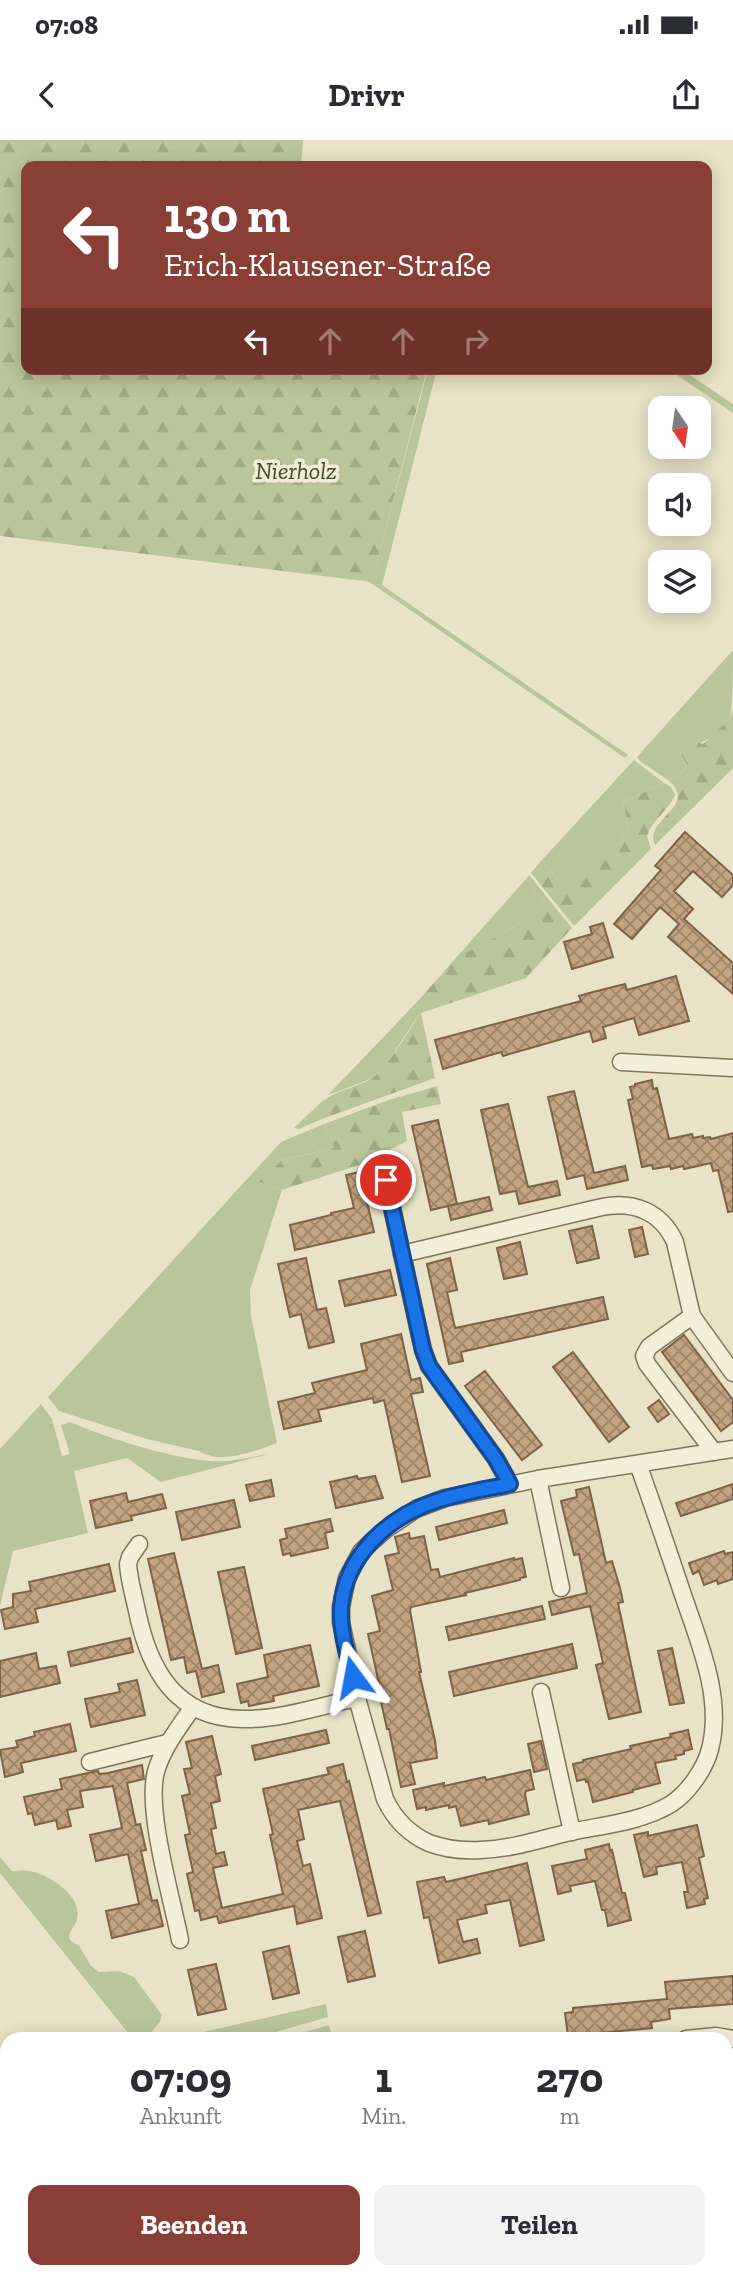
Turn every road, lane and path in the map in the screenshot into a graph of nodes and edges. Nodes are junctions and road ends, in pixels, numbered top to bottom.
1 (621, 1062) dead end
2 (733, 1068) edge
3 (386, 1180) dead end
4 (402, 1254) junction
5 (692, 1316) junction
6 (733, 1373) edge
7 (733, 1449) edge
8 (714, 1452) junction
9 (638, 1464) junction
10 (538, 1479) junction
11 (510, 1484) junction
12 (139, 1544) dead end
13 (561, 1588) dead end
14 (541, 1692) dead end
15 (357, 1698) junction
16 (193, 1707) junction
17 (167, 1744) junction
18 (90, 1762) dead end
19 (572, 1832) junction
20 (180, 1940) dead end

1 - 2 street
3 - 4 street
4 - 5 street
4 - 11 street
5 - 6 street
5 - 8 street
7 - 8 street
8 - 9 street
9 - 10 street
9 - 19 street
10 - 11 street
10 - 13 street
11 - 15 street
12 - 16 street
14 - 19 street
15 - 16 street
15 - 19 street
16 - 17 street
17 - 18 street
17 - 20 street

